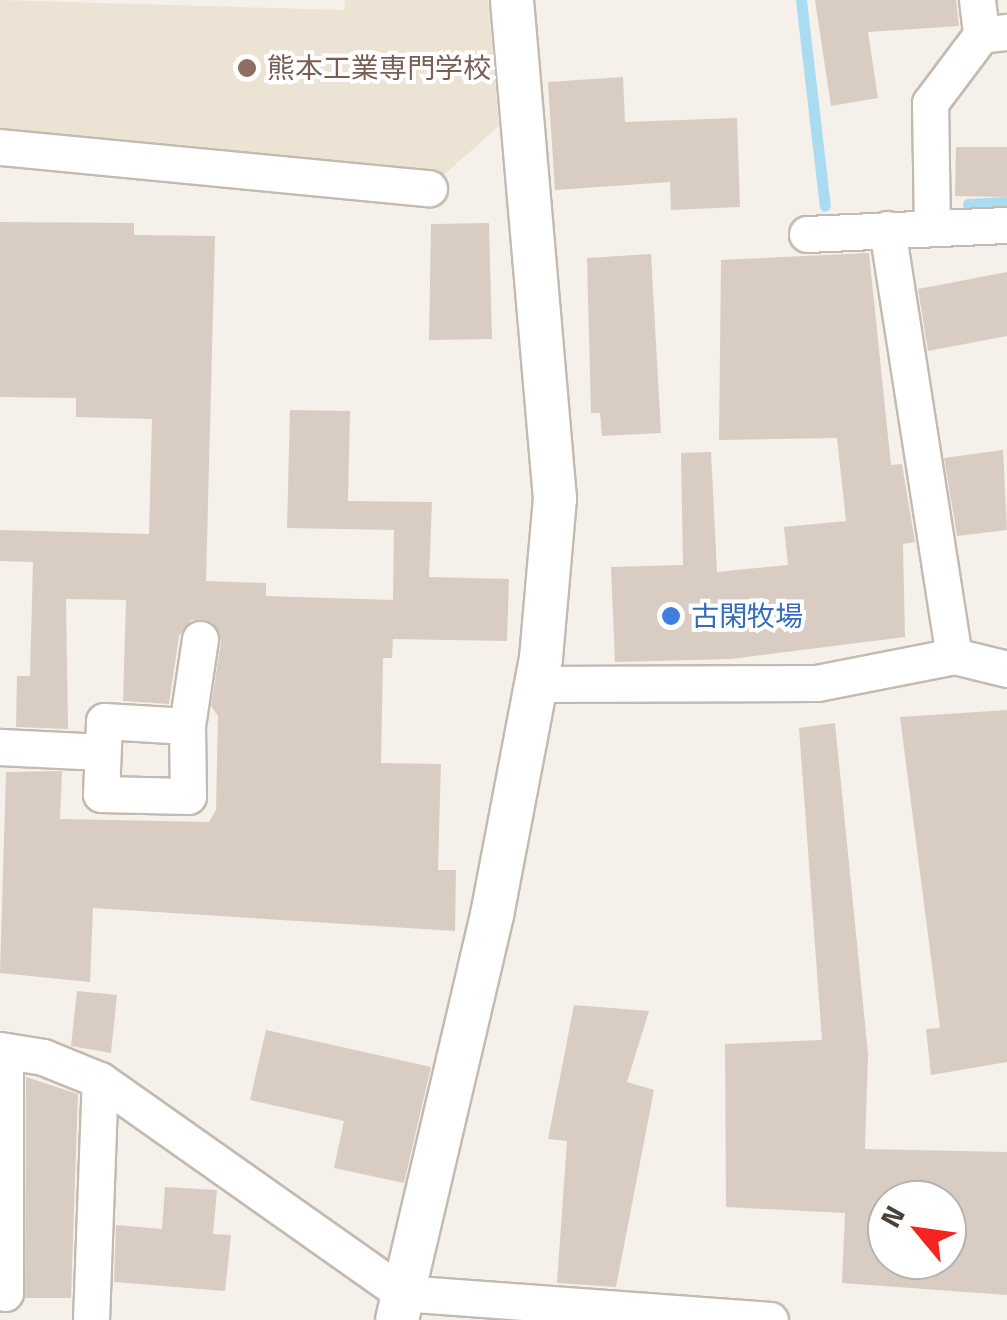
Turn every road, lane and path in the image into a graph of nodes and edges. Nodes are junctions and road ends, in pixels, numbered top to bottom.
1 (512, 0) edge
2 (988, 22) edge
3 (0, 147) edge
4 (429, 188) dead end
5 (1007, 225) edge
6 (932, 228) junction
7 (887, 229) junction
8 (807, 234) dead end
9 (200, 639) dead end
10 (954, 656) junction
11 (1007, 669) edge
12 (537, 684) junction
13 (187, 726) junction
14 (0, 747) edge
15 (101, 752) junction
16 (2, 1051) edge
17 (100, 1080) junction
18 (5, 1293) dead end
19 (400, 1307) edge
20 (699, 1316) edge
21 (91, 1320) edge
22 (770, 1320) edge

1 - 12 street
2 - 6 street
3 - 4 street
5 - 6 street
6 - 7 street
7 - 8 street
7 - 10 street
9 - 13 street
10 - 11 street
10 - 12 street
12 - 19 street
13 - 15 street
13 - 15 street
14 - 15 street
16 - 17 street
16 - 18 street
17 - 19 street
17 - 21 street
19 - 20 street
20 - 22 street

